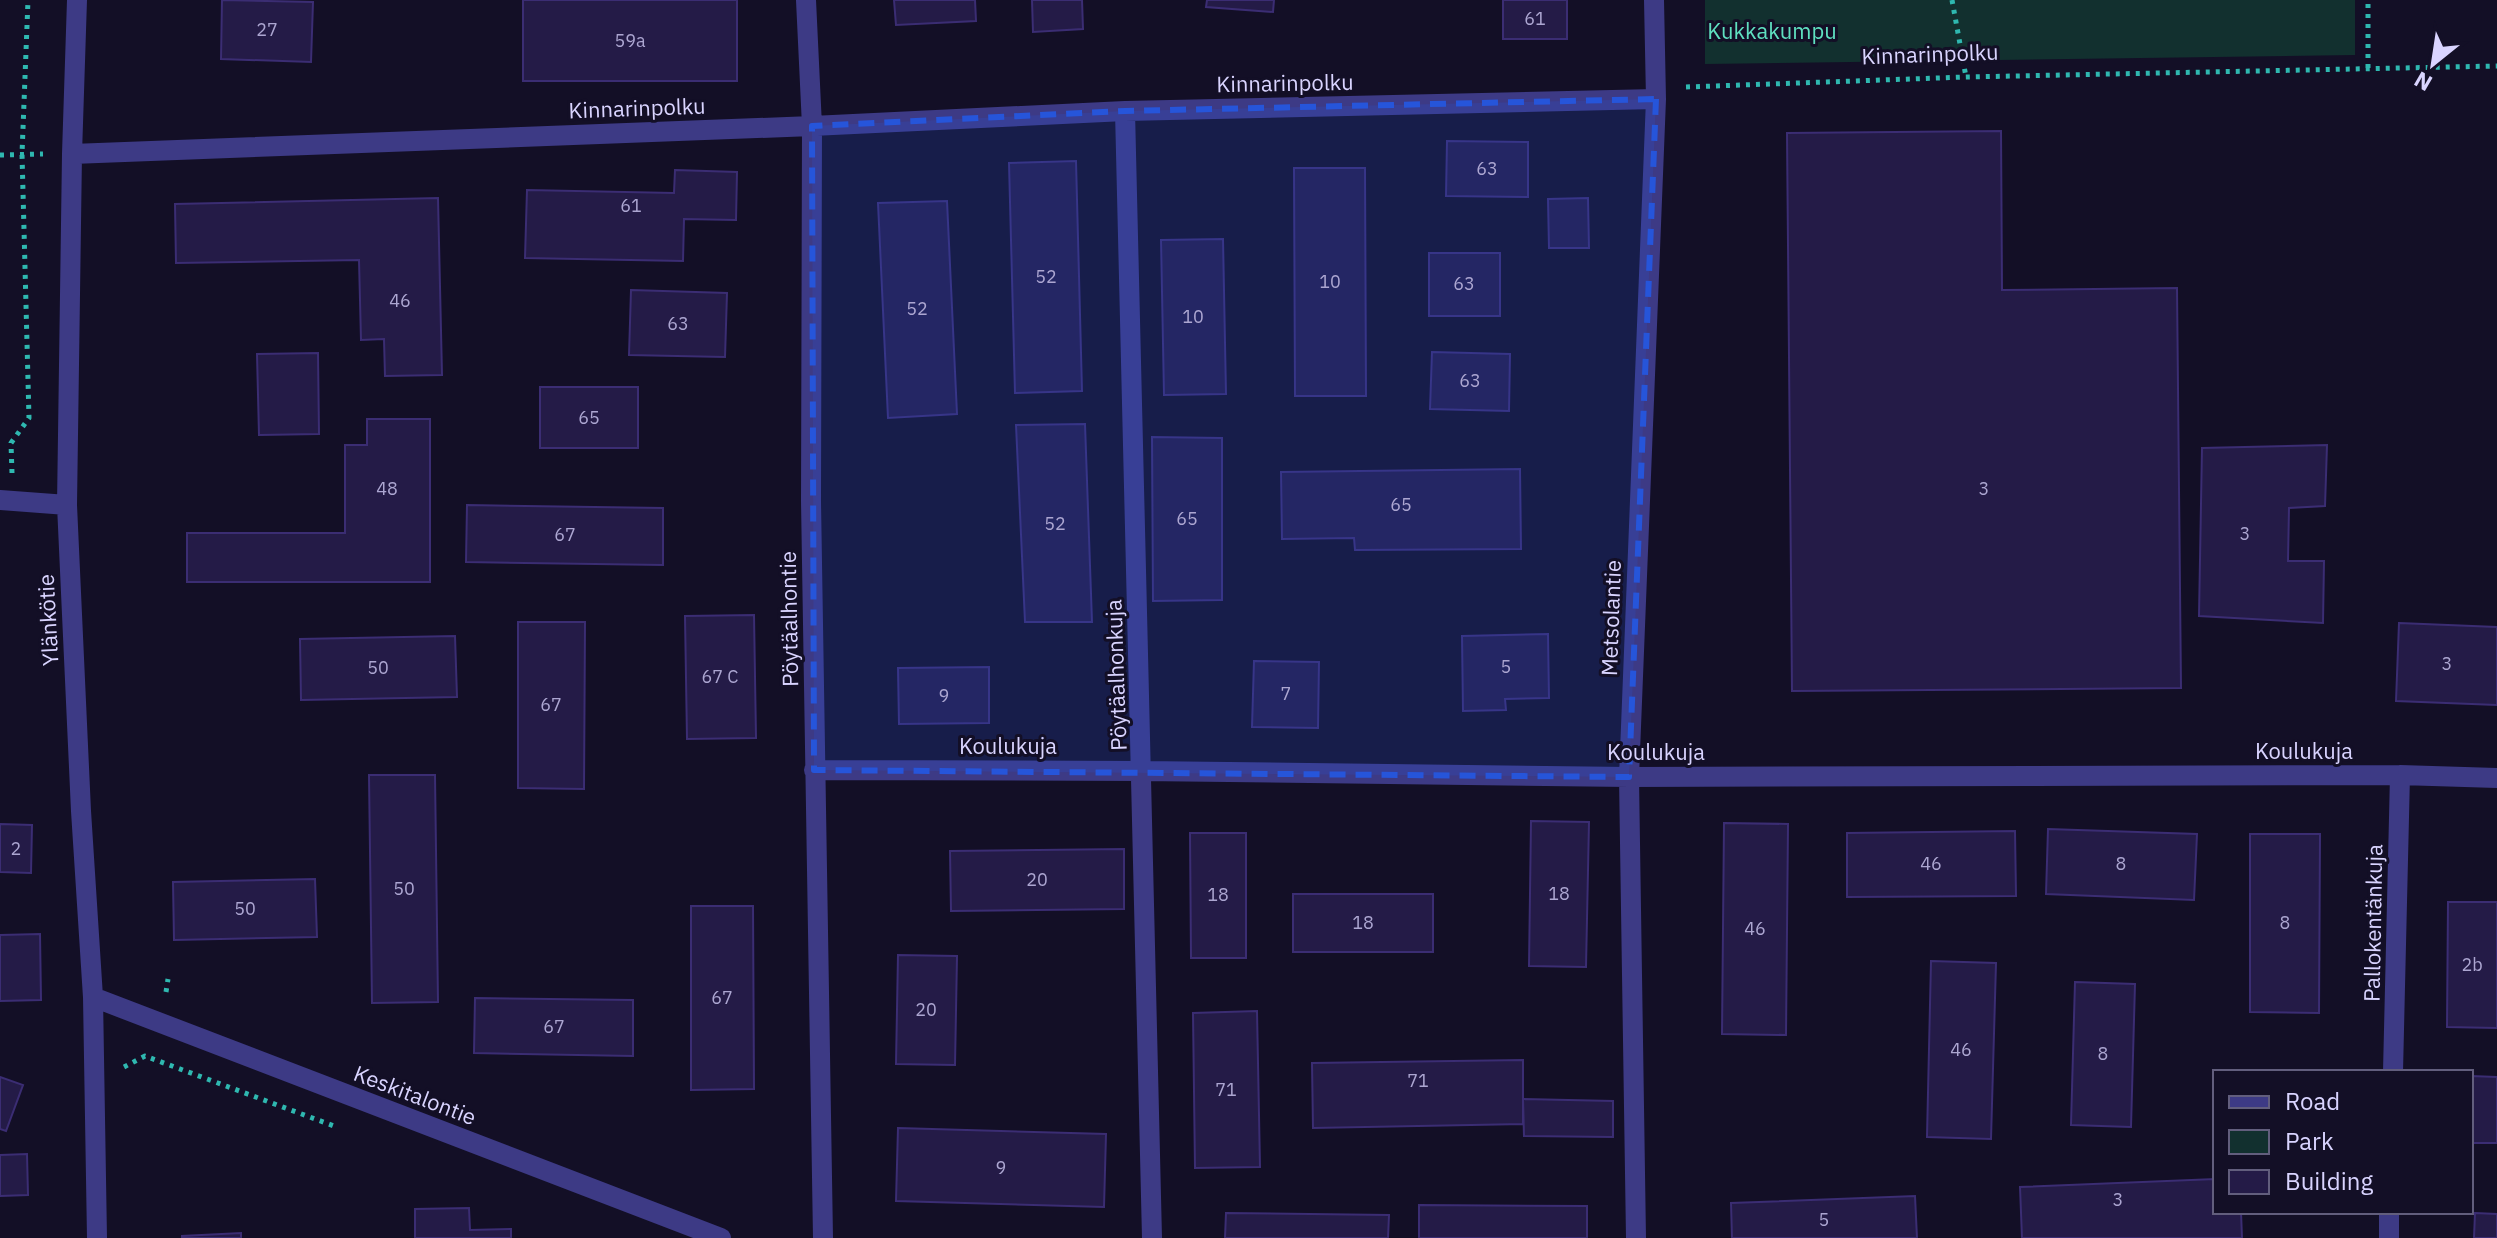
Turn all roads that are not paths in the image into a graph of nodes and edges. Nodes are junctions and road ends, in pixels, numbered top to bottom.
1 (77, 0) edge
2 (806, 0) edge
3 (1654, 0) edge
4 (1656, 99) junction
5 (1125, 111) junction
6 (812, 126) junction
7 (72, 154) junction
8 (0, 500) edge
9 (67, 505) junction
10 (814, 770) junction
11 (1142, 771) junction
12 (2400, 775) junction
13 (1629, 777) junction
14 (2497, 778) edge
15 (93, 997) junction
16 (2393, 1070) edge
17 (2389, 1214) edge
18 (97, 1238) edge
19 (721, 1238) edge
20 (823, 1238) edge
21 (1152, 1238) edge
22 (1636, 1238) edge
23 (2389, 1238) edge

1 - 7 street, Ylänkötie
2 - 6 street, Pöytäalhontie
3 - 4 street, Metsolantie
4 - 5 street, Kinnarinpolku
4 - 13 street, Metsolantie
5 - 6 street, Kinnarinpolku
5 - 11 street, Pöytäalhonkuja
6 - 7 street, Kinnarinpolku
6 - 10 street, Pöytäalhontie
7 - 9 street, Ylänkötie
8 - 9 street
9 - 15 street, Ylänkötie
10 - 11 street, Koulukuja
10 - 20 street, Pöytäalhontie
11 - 13 street, Koulukuja
11 - 21 street, Pöytäalhonkuja
12 - 13 street, Koulukuja
12 - 14 street, Koulukuja
12 - 16 street, Pallokentänkuja
13 - 22 street, Metsolantie
15 - 18 street, Ylänkötie
15 - 19 street, Keskitalontie
17 - 23 street

